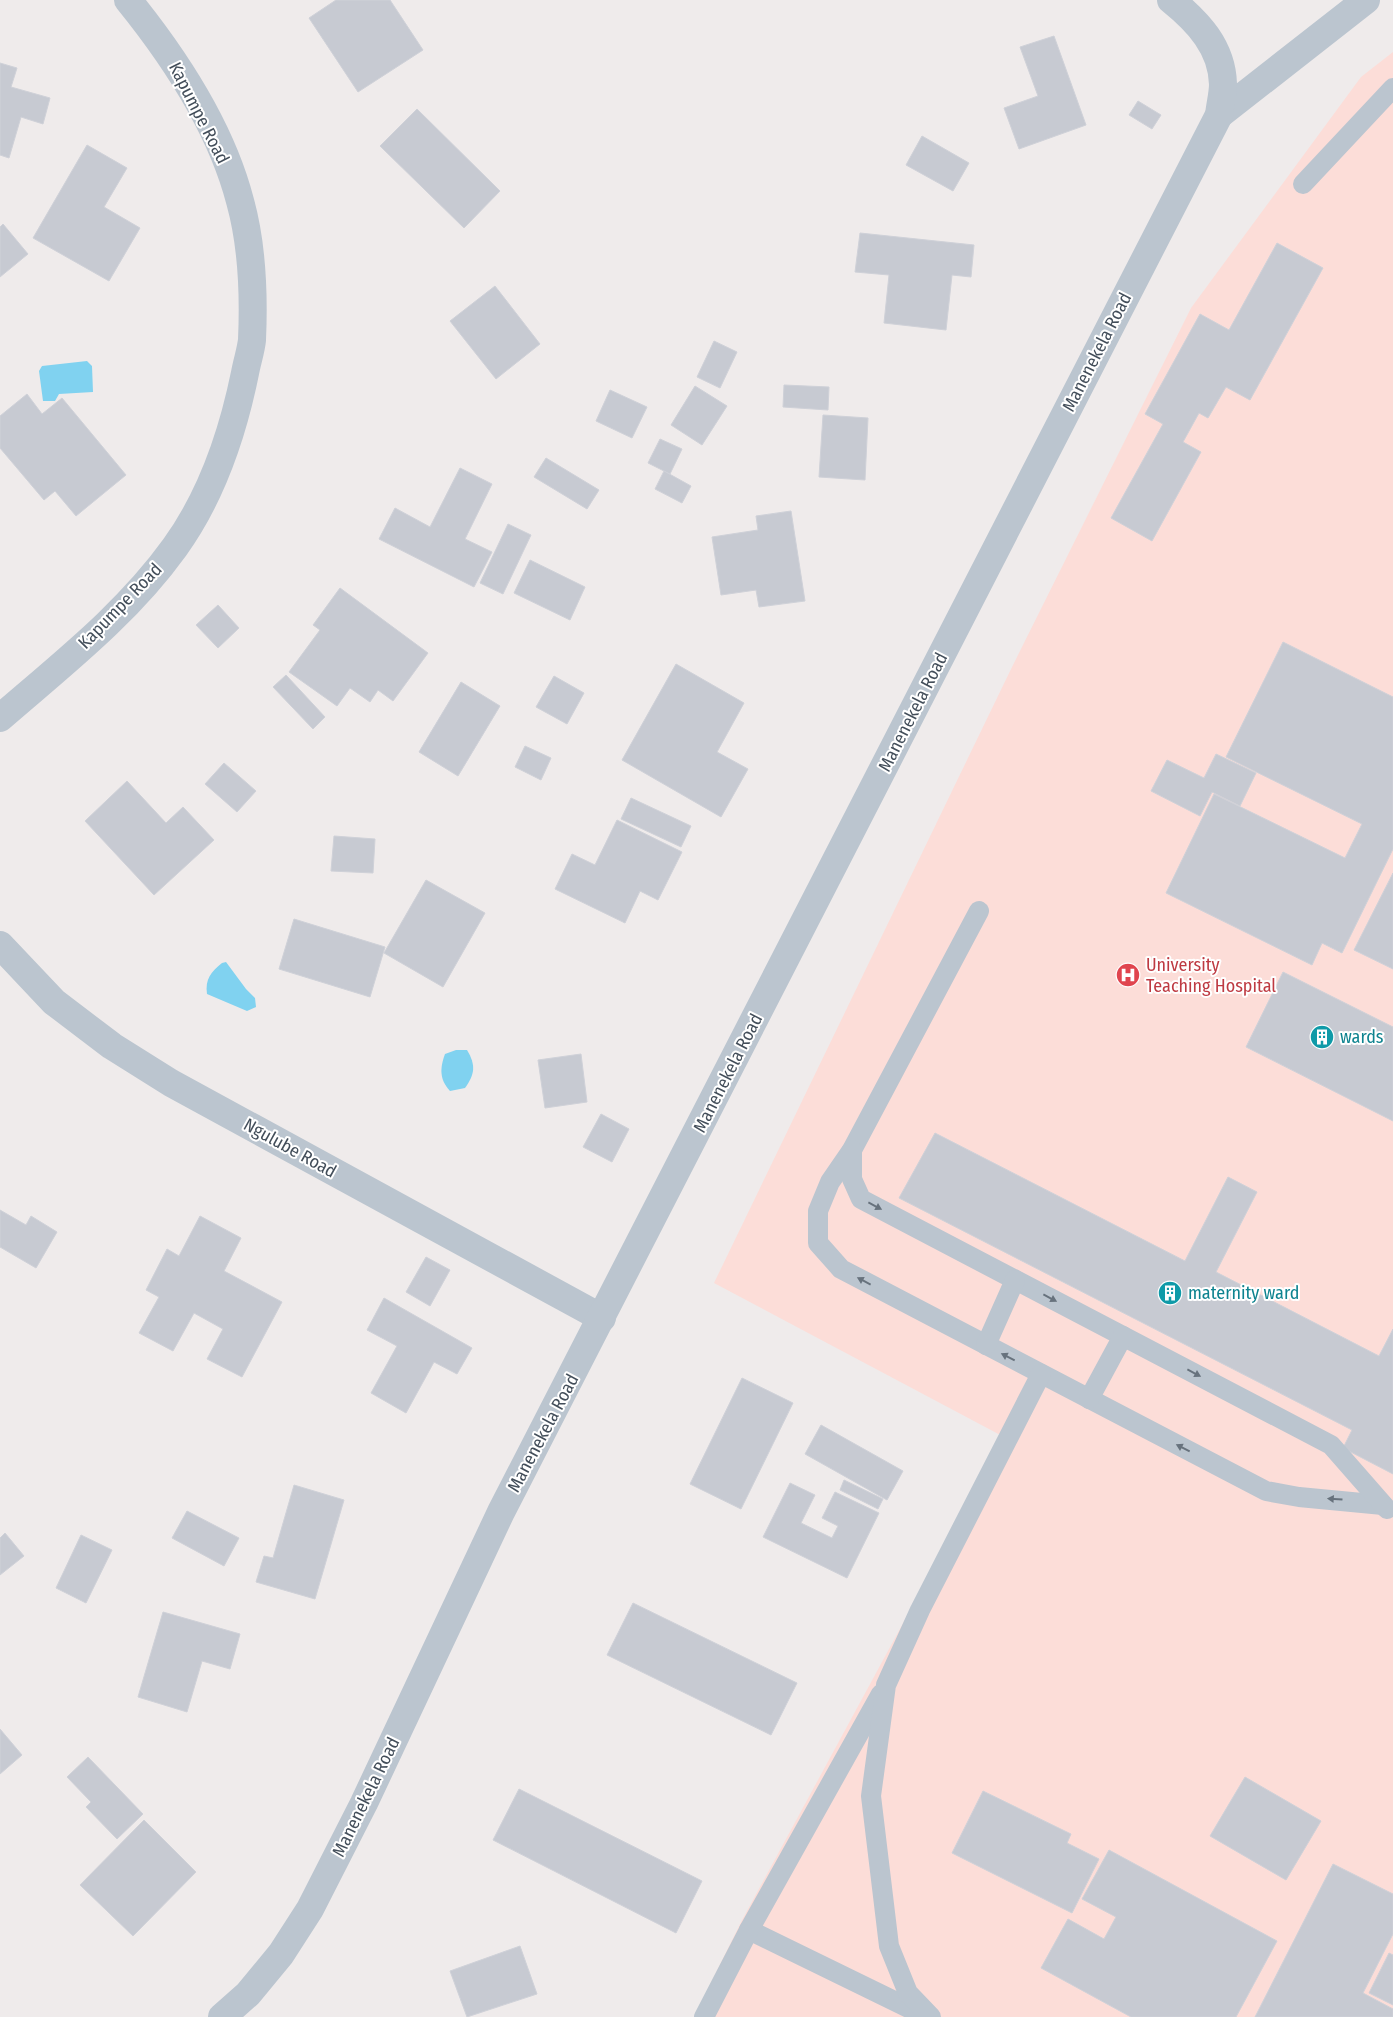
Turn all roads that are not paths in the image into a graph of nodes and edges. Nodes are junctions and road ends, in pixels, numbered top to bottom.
1 (128, 0) edge
2 (1171, 0) edge
3 (1366, 0) edge
4 (1393, 88) edge
5 (1219, 115) junction
6 (1303, 184) dead end
7 (0, 718) edge
8 (979, 911) dead end
9 (0, 945) edge
10 (852, 1150) junction
11 (1015, 1280) junction
12 (602, 1318) junction
13 (1123, 1336) junction
14 (986, 1345) junction
15 (1041, 1374) junction
16 (1089, 1399) junction
17 (1388, 1509) edge
18 (886, 1684) junction
19 (750, 1930) junction
20 (222, 2017) edge
21 (704, 2017) edge
22 (929, 2017) edge

1 - 7 street, Kapumpe Road
2 - 5 street
3 - 5 street
4 - 6 lane
5 - 12 street, Manenekela Road
8 - 10 lane
9 - 12 street, Ngulube Road
10 -> 11 lane
14 -> 10 lane
11 -> 13 lane
11 - 14 lane
12 - 20 street, Manenekela Road
13 - 16 lane
13 -> 17 lane
15 -> 14 lane
15 - 16 lane
15 - 18 lane
17 -> 16 lane
18 - 19 lane
18 - 22 lane
19 - 21 lane
19 - 22 lane

